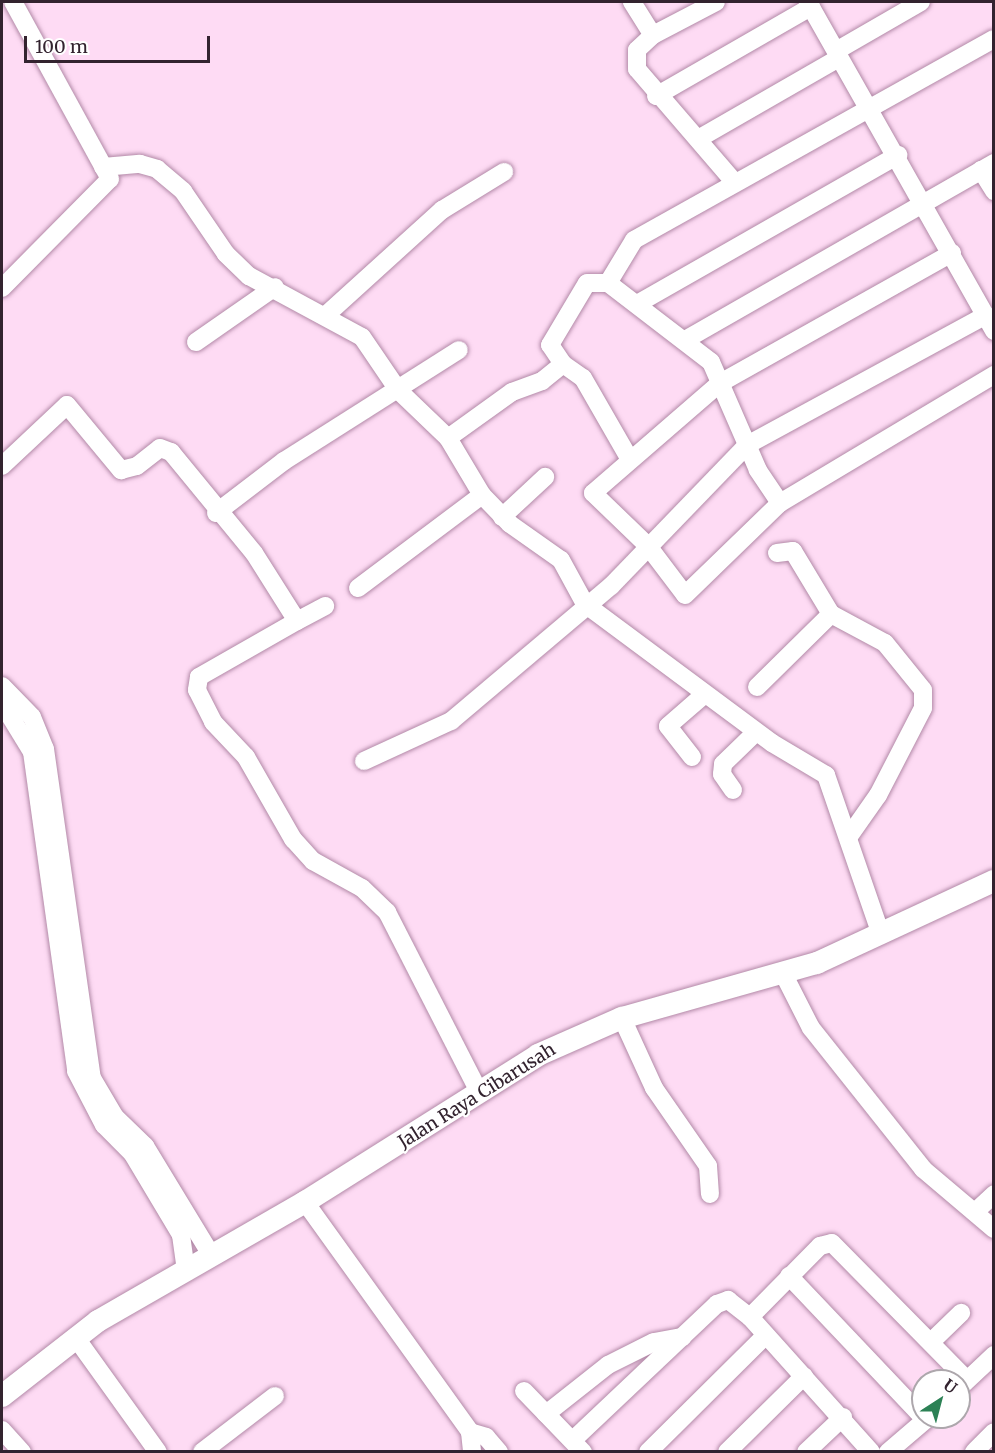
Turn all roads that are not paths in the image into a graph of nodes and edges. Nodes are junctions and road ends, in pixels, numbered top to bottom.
1 (13, 2) edge
2 (632, 2) edge
3 (716, 2) edge
4 (921, 2) edge
5 (809, 4) edge
6 (653, 35) junction
7 (993, 39) edge
8 (837, 54) junction
9 (656, 96) junction
10 (870, 107) junction
11 (698, 139) junction
12 (898, 155) junction
13 (987, 166) edge
14 (103, 167) junction
15 (504, 172) dead end
16 (735, 183) junction
17 (993, 191) edge
18 (926, 203) junction
19 (952, 253) junction
20 (608, 283) junction
21 (275, 287) junction
22 (2, 288) edge
23 (637, 304) junction
24 (325, 316) junction
25 (990, 323) edge
26 (685, 340) junction
27 (196, 342) dead end
28 (459, 350) dead end
29 (563, 364) junction
30 (993, 375) edge
31 (720, 383) junction
32 (398, 390) junction
33 (448, 438) junction
34 (747, 445) junction
35 (629, 458) junction
36 (2, 466) edge
37 (545, 477) dead end
38 (482, 495) junction
39 (780, 503) junction
40 (216, 513) junction
41 (502, 517) junction
42 (648, 546) junction
43 (777, 553) dead end
44 (358, 588) dead end
45 (585, 604) junction
46 (325, 606) dead end
47 (831, 614) junction
48 (297, 621) junction
49 (2, 686) edge
50 (757, 687) dead end
51 (705, 694) junction
52 (2, 704) edge
53 (756, 732) junction
54 (692, 757) dead end
55 (364, 760) dead end
56 (734, 790) dead end
57 (852, 843) junction
58 (993, 880) edge
59 (881, 935) junction
60 (784, 975) junction
61 (622, 1018) junction
62 (479, 1092) junction
63 (710, 1194) dead end
64 (993, 1194) edge
65 (305, 1202) junction
66 (171, 1204) junction
67 (975, 1212) junction
68 (993, 1229) edge
69 (212, 1256) junction
70 (186, 1269) junction
71 (789, 1276) junction
72 (961, 1313) dead end
73 (750, 1317) junction
74 (766, 1335) junction
75 (682, 1337) junction
76 (76, 1338) junction
77 (931, 1342) junction
78 (993, 1355) edge
79 (952, 1369) edge
80 (804, 1376) junction
81 (971, 1376) edge
82 (524, 1390) dead end
83 (2, 1396) edge
84 (275, 1396) dead end
85 (911, 1403) edge
86 (546, 1414) junction
87 (843, 1417) junction
88 (913, 1429) edge
89 (2, 1430) edge
90 (470, 1432) junction
91 (993, 1432) edge
92 (578, 1446) edge
93 (22, 1452) edge
94 (158, 1452) edge
95 (202, 1452) edge
96 (472, 1452) edge
97 (499, 1452) edge
98 (648, 1452) edge
99 (727, 1452) edge
100 (806, 1452) edge
101 (871, 1452) edge
102 (888, 1452) edge
103 (974, 1452) edge

1 - 14 street
2 - 6 street
3 - 6 street
4 - 8 street
5 - 8 street
5 - 9 street
6 - 9 street
7 - 10 street
8 - 10 street
8 - 11 street
9 - 11 street
10 - 12 street
10 - 16 street
11 - 16 street
12 - 18 street
12 - 23 street
13 - 17 street
13 - 18 street
14 - 21 street
14 - 22 street
15 - 24 street
16 - 20 street
18 - 19 street
18 - 26 street
19 - 25 street
19 - 31 street
20 - 23 street
20 - 29 street
21 - 24 street
21 - 27 street
23 - 26 street
24 - 32 street
25 - 34 street
26 - 31 street
28 - 32 street
29 - 33 street
29 - 35 street
30 - 39 street
31 - 34 street
31 - 35 street
32 - 33 street
32 - 40 street
33 - 38 street
34 - 39 street
34 - 42 street
35 - 42 street
36 - 40 street
37 - 41 street
38 - 41 street
38 - 44 street
39 - 42 street
40 - 48 street
41 - 45 street
42 - 45 street
43 - 47 street
45 - 51 street
45 - 55 street
46 - 48 street
47 - 50 street
47 - 57 street
48 - 62 street
49 - 66 street
51 - 53 street
51 - 54 street
52 - 66 street
53 - 56 street
53 - 57 street
57 - 59 street
58 - 59 main road, Jalan Raya Cibarusah
59 - 60 main road, Jalan Raya Cibarusah
60 - 61 main road, Jalan Raya Cibarusah
60 - 67 street
61 - 62 main road, Jalan Raya Cibarusah
61 - 63 street
62 - 65 main road, Jalan Raya Cibarusah
64 - 67 street
65 - 69 main road, Jalan Raya Cibarusah
65 - 90 street
66 - 69 street
66 - 70 street
67 - 68 street
69 - 70 main road, Jalan Raya Cibarusah
70 - 76 main road, Jalan Raya Cibarusah
71 - 73 street
71 - 77 street
71 - 85 street
72 - 77 street
73 - 74 street
73 - 75 street
74 - 80 street
74 - 98 street
75 - 86 street
75 - 92 street
76 - 83 main road, Jalan Raya Cibarusah
76 - 94 street
77 - 79 street
78 - 81 street
80 - 87 street
80 - 99 street
82 - 86 street
84 - 95 street
86 - 92 street
87 - 100 street
87 - 101 street
88 - 102 street
89 - 93 street
90 - 96 street
90 - 97 street
91 - 103 street

